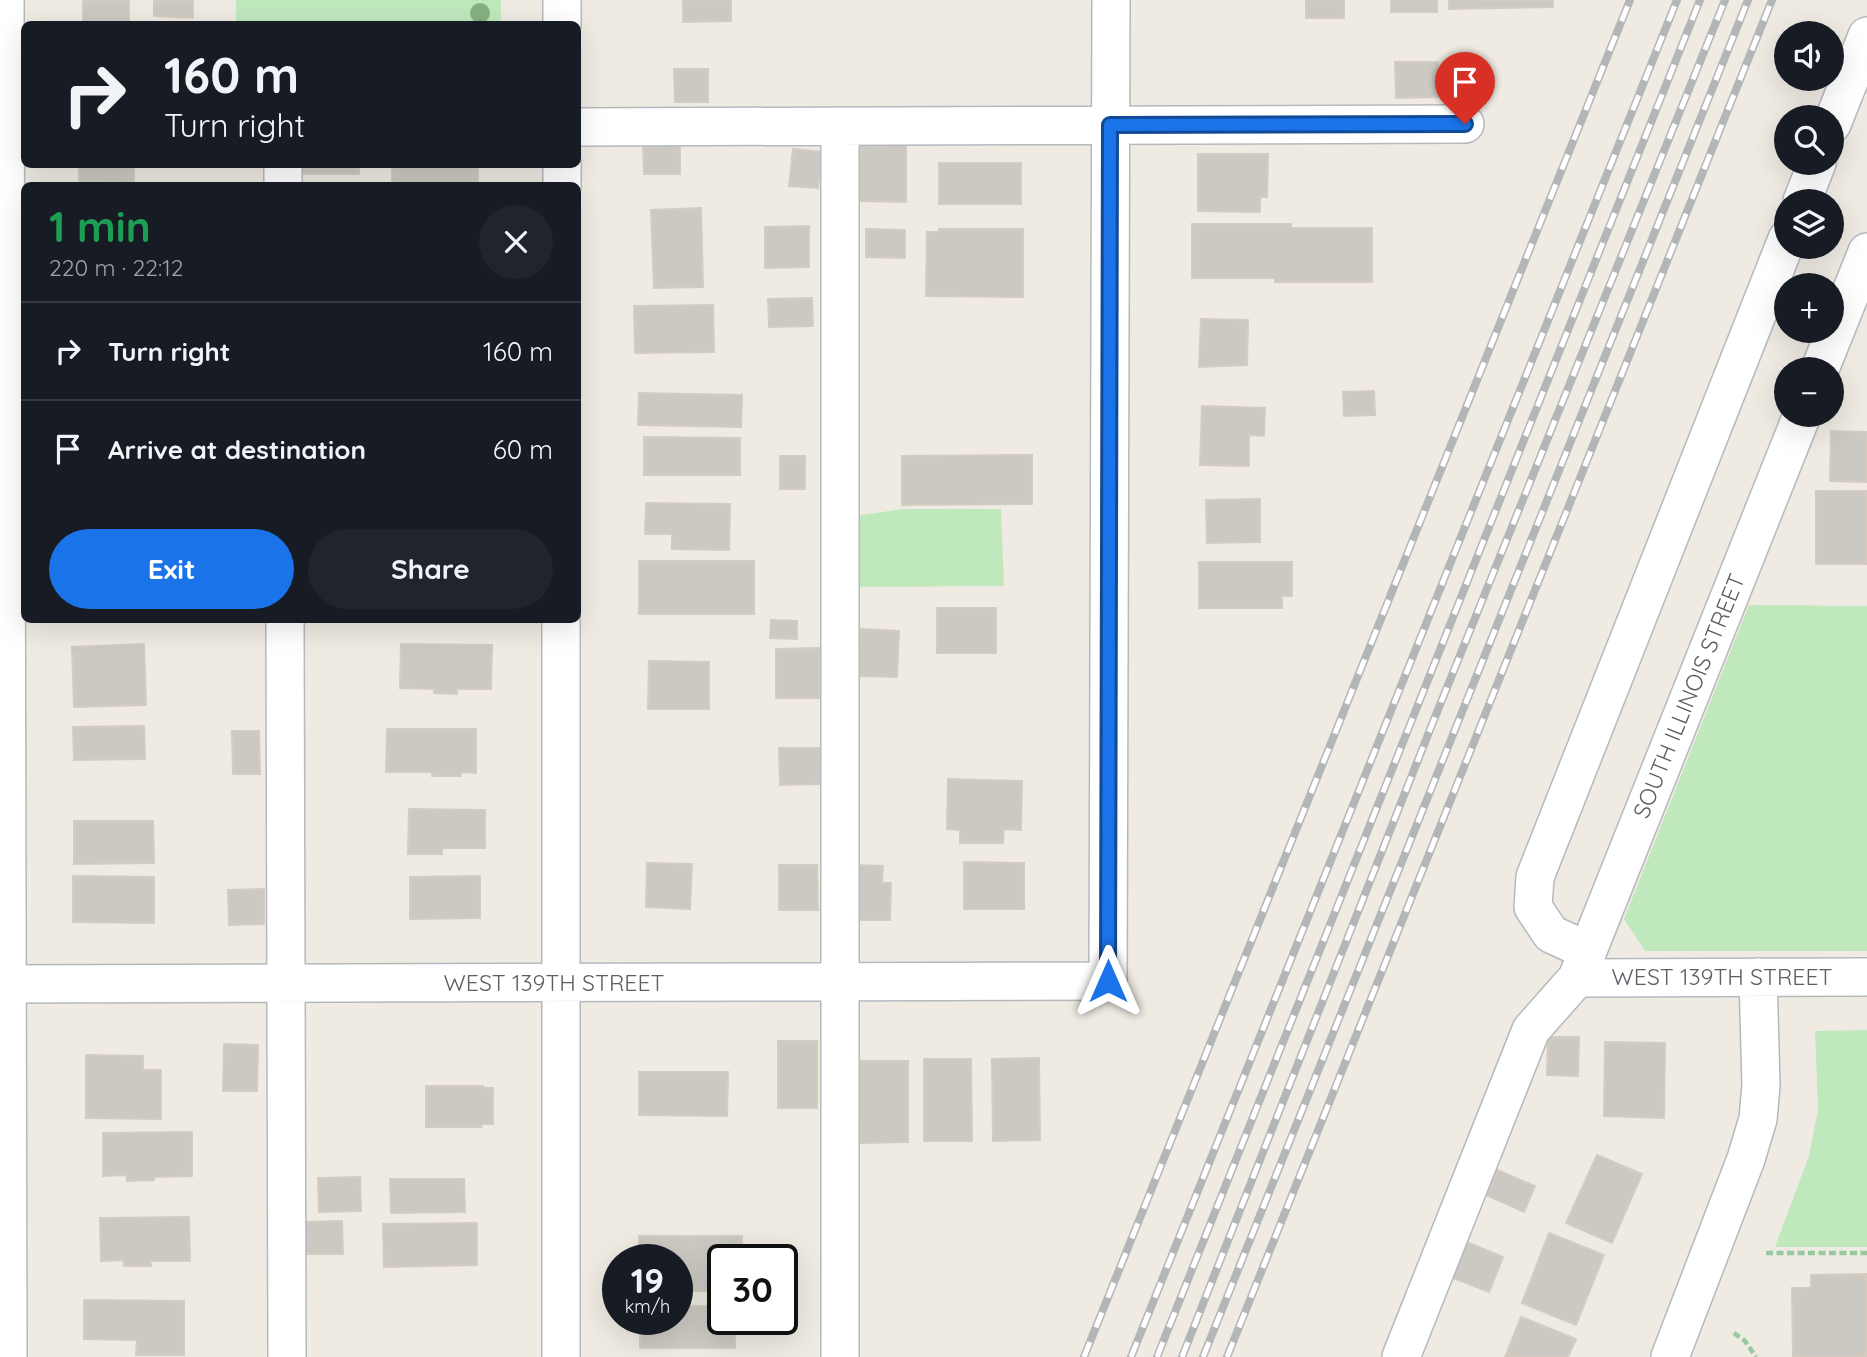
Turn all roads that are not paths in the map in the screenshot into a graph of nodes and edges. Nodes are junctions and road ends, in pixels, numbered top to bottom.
1 (5, 0) edge
2 (562, 0) edge
3 (1111, 0) edge
4 (562, 21) edge
5 (1867, 36) edge
6 (1840, 105) edge
7 (1465, 124) dead end
8 (1110, 125) junction
9 (581, 127) edge
10 (840, 127) junction
11 (10, 130) edge
12 (1867, 252) edge
13 (1779, 259) edge
14 (1825, 357) edge
15 (1797, 427) edge
16 (285, 623) edge
17 (561, 623) edge
18 (1582, 964) junction
19 (1758, 977) junction
20 (1867, 977) edge
21 (840, 982) junction
22 (560, 983) junction
23 (3, 984) edge
24 (286, 984) junction
25 (8, 1357) edge
26 (287, 1357) edge
27 (561, 1357) edge
28 (840, 1357) edge
29 (1401, 1357) edge
30 (1670, 1357) edge

1 - 11 street
2 - 4 street
3 - 8 street
5 - 6 street
7 - 8 street
8 - 10 street
8 - 21 street, WEST 139TH STREET
9 - 10 street
10 - 21 street
11 - 23 street
12 - 14 street
13 - 18 street
15 - 18 street, SOUTH ILLINOIS STREET
16 - 24 street
17 - 22 street
18 - 19 street, WEST 139TH STREET
18 - 29 street, SOUTH ILLINOIS STREET
19 - 20 street, WEST 139TH STREET
19 - 30 street
21 - 22 street, WEST 139TH STREET
21 - 28 street
22 - 24 street, WEST 139TH STREET
22 - 27 street
23 - 24 street, WEST 139TH STREET
23 - 25 street
24 - 26 street

